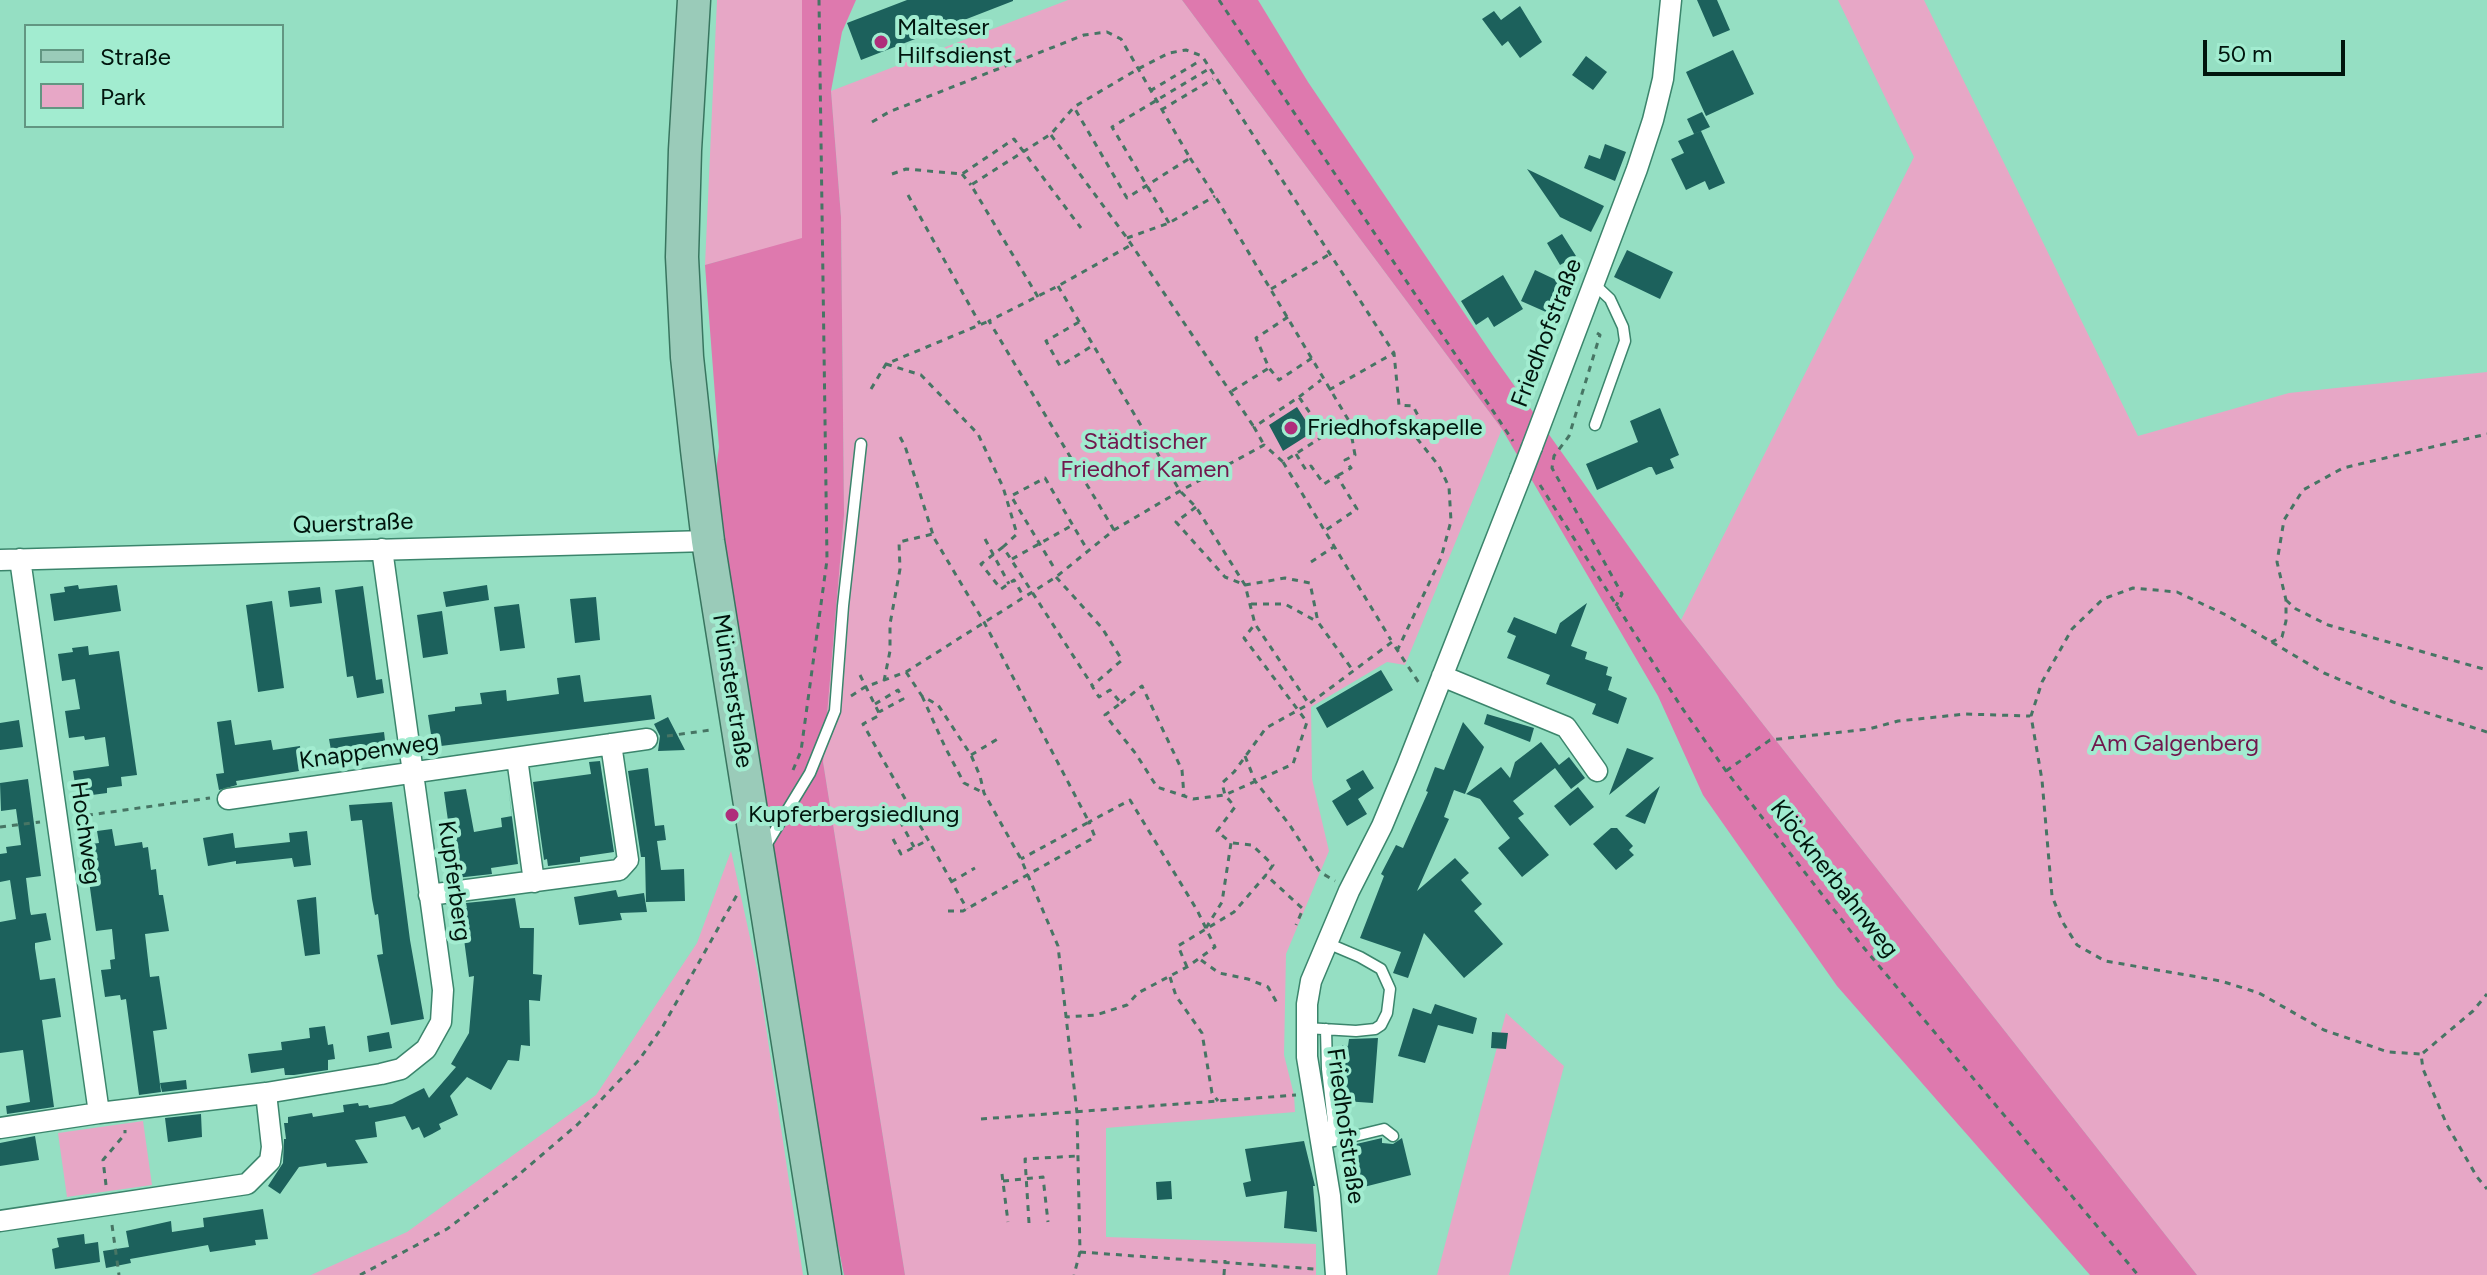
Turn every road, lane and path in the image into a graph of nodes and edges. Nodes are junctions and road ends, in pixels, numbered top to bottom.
1 (694, 0) edge
2 (819, 0) edge
3 (1219, 0) edge
4 (1671, 0) edge
5 (1198, 62) dead end
6 (1138, 69) junction
7 (1207, 70) dead end
8 (1213, 79) dead end
9 (1150, 91) junction
10 (1156, 101) junction
11 (1074, 107) junction
12 (1161, 110) junction
13 (872, 122) dead end
14 (1051, 134) junction
15 (1026, 152) junction
16 (1190, 158) junction
17 (892, 174) dead end
18 (962, 174) junction
19 (971, 185) junction
20 (1146, 185) junction
21 (908, 195) dead end
22 (1215, 196) junction
23 (1169, 223) junction
24 (1081, 228) dead end
25 (1127, 238) junction
26 (1131, 245) junction
27 (1330, 254) junction
28 (1594, 284) junction
29 (1058, 286) junction
30 (1271, 289) junction
31 (1038, 297) junction
32 (1288, 317) junction
33 (989, 321) junction
34 (1079, 322) junction
35 (1579, 323) junction
36 (980, 324) junction
37 (1092, 346) junction
38 (1394, 353) junction
39 (1312, 358) junction
40 (886, 364) junction
41 (1269, 368) junction
42 (1323, 379) junction
43 (871, 389) dead end
44 (1329, 390) junction
45 (1231, 391) junction
46 (1299, 397) junction
47 (1595, 425) dead end
48 (1254, 427) junction
49 (2487, 434) edge
50 (900, 437) dead end
51 (861, 444) dead end
52 (1264, 445) junction
53 (1524, 446) junction
54 (1296, 454) junction
55 (1283, 462) junction
56 (1337, 476) junction
57 (1528, 478) junction
58 (1180, 491) junction
59 (1196, 507) junction
60 (1072, 525) junction
61 (1114, 530) junction
62 (1326, 530) junction
63 (933, 534) junction
64 (985, 539) dead end
65 (708, 541) junction
66 (1335, 546) junction
67 (1003, 547) junction
68 (382, 549) junction
69 (1088, 551) junction
70 (994, 554) junction
71 (1012, 559) junction
72 (10, 560) edge
73 (1311, 562) dead end
74 (1053, 566) dead end
75 (1056, 577) junction
76 (1009, 584) junction
77 (1245, 585) junction
78 (1033, 591) junction
79 (1024, 597) junction
80 (2286, 600) junction
81 (1251, 604) junction
82 (1616, 606) junction
83 (984, 622) junction
84 (1318, 622) junction
85 (1255, 624) junction
86 (1392, 642) junction
87 (2271, 642) junction
88 (1397, 651) junction
89 (2487, 670) edge
90 (906, 672) junction
91 (1354, 672) junction
92 (860, 675) dead end
93 (1442, 676) junction
94 (884, 681) junction
95 (1092, 686) junction
96 (866, 687) junction
97 (922, 696) junction
98 (1432, 700) junction
99 (1121, 703) junction
100 (875, 704) junction
101 (1309, 704) junction
102 (835, 711) junction
103 (879, 712) junction
104 (1297, 712) junction
105 (2031, 716) junction
106 (703, 731) dead end
107 (2487, 732) edge
108 (1001, 737) dead end
109 (647, 739) joint
110 (611, 744) junction
111 (971, 755) junction
112 (1245, 756) junction
113 (517, 758) junction
114 (1597, 771) dead end
115 (1726, 771) junction
116 (412, 772) junction
117 (790, 778) dead end
118 (1255, 781) junction
119 (984, 793) junction
120 (1225, 795) junction
121 (1184, 796) junction
122 (228, 799) joint
123 (57, 819) junction
124 (900, 821) dead end
125 (1089, 822) junction
126 (0, 827) edge
127 (893, 839) dead end
128 (928, 840) junction
129 (1231, 843) junction
130 (914, 847) junction
131 (759, 856) junction
132 (1021, 859) junction
133 (975, 868) dead end
134 (1266, 875) junction
135 (1027, 877) junction
136 (534, 882) junction
137 (951, 882) junction
138 (1349, 891) junction
139 (429, 895) junction
140 (967, 909) junction
141 (948, 911) dead end
142 (1296, 925) dead end
143 (1206, 928) junction
144 (1327, 943) junction
145 (1199, 959) junction
146 (1187, 967) junction
147 (1170, 977) junction
148 (2487, 994) edge
149 (1277, 1003) dead end
150 (1066, 1017) junction
151 (1316, 1029) junction
152 (2421, 1054) junction
153 (266, 1093) junction
154 (1311, 1093) junction
155 (1218, 1101) junction
156 (122, 1110) junction
157 (99, 1113) junction
158 (1077, 1113) junction
159 (981, 1119) dead end
160 (0, 1128) edge
161 (1393, 1136) dead end
162 (1326, 1143) junction
163 (1078, 1156) junction
164 (1002, 1174) dead end
165 (1025, 1179) junction
166 (1003, 1181) junction
167 (2487, 1189) edge
168 (109, 1205) junction
169 (0, 1221) edge
170 (1008, 1222) dead end
171 (1048, 1222) dead end
172 (1029, 1223) dead end
173 (1080, 1252) junction
174 (1225, 1260) junction
175 (1336, 1274) edge
176 (119, 1275) edge
177 (360, 1275) edge
178 (825, 1275) edge
179 (1074, 1275) edge
180 (1224, 1275) edge
181 (2138, 1275) edge

1 - 65 main road, Münsterstraße
2 - 117 path
3 - 53 path
4 - 28 street, Friedhofstraße
5 - 9 path
6 - 9 path
6 - 11 path
6 - 13 path
6 - 27 path
7 - 10 path
8 - 12 path
9 - 10 path
10 - 12 path
10 - 20 path
11 - 14 path
11 - 20 path
12 - 16 path
14 - 15 path
14 - 25 path
15 - 18 path
15 - 19 path
15 - 24 path
16 - 20 path
16 - 22 path
17 - 18 path
18 - 19 path
19 - 31 path
20 - 23 path
21 - 36 path
22 - 23 path
22 - 30 path
23 - 25 path
25 - 26 path
26 - 29 path
26 - 45 path
27 - 30 path
27 - 38 path
28 - 35 street, Friedhofstraße
28 - 47 lane
29 - 31 path
29 - 34 path
30 - 32 path
31 - 33 path
32 - 39 path
32 - 41 path
33 - 36 path
33 - 61 path
34 - 37 path
34 - 37 path
35 - 53 street, Friedhofstraße
35 - 82 path
36 - 40 path
37 - 58 path
38 - 44 path
38 - 88 path
39 - 41 path
39 - 42 path
40 - 43 path
40 - 67 path
41 - 45 path
42 - 44 path
42 - 46 path
44 - 56 path
45 - 48 path
46 - 48 path
46 - 54 path
48 - 52 path
49 - 80 path
50 - 63 path
51 - 102 lane
52 - 55 path
52 - 58 path
53 - 57 street, Friedhofstraße, bridge
54 - 55 path
54 - 56 path
55 - 62 path
56 - 62 path
57 - 82 path, Klöcknerbahnweg
57 - 93 street, Friedhofstraße
58 - 59 path
58 - 61 path
59 - 77 path
59 - 77 path
60 - 69 path
60 - 71 path
60 - 74 path
61 - 69 path
62 - 66 path
63 - 83 path
63 - 94 path
64 - 70 path
65 - 68 street, Querstraße
65 - 131 main road, Münsterstraße
66 - 73 path
66 - 86 path
67 - 70 path
67 - 71 path
68 - 72 street, Querstraße
68 - 116 street, Kupferberg
69 - 75 path
70 - 76 path
70 - 76 path
71 - 78 path
72 - 123 street, Hochweg
75 - 78 path
75 - 95 path
76 - 79 path
77 - 81 path
77 - 84 path
78 - 79 path
78 - 95 path
79 - 83 path
80 - 87 path
80 - 89 path
81 - 84 path
81 - 85 path
82 - 115 path, Klöcknerbahnweg
83 - 90 path
83 - 125 path
84 - 91 path
85 - 101 path
85 - 104 path
86 - 88 path
86 - 91 path
87 - 105 path
87 - 107 path
88 - 98 path
90 - 94 path
90 - 97 path
91 - 101 path
92 - 96 path
93 - 98 street, Friedhofstraße
93 - 114 street
94 - 96 path
95 - 99 path
96 - 100 path
96 - 102 path
97 - 111 path
97 - 119 path
98 - 138 street, Friedhofstraße
99 - 121 path
99 - 121 path
100 - 103 path
100 - 103 path
101 - 104 path
102 - 131 lane
103 - 128 path
104 - 112 path
104 - 118 path
105 - 115 path
105 - 152 path
106 - 109 path
108 - 111 path
109 - 110 street, Knappenweg
110 - 113 street, Knappenweg
110 - 136 street
111 - 119 path
112 - 118 path
112 - 120 path
113 - 116 street, Knappenweg
113 - 136 street
115 - 181 path, Klöcknerbahnweg
116 - 122 street, Knappenweg
116 - 139 street, Kupferberg
118 - 120 path
118 - 138 path
119 - 132 path
120 - 121 path
120 - 129 path
122 - 123 path
123 - 126 path
123 - 157 street, Hochweg
124 - 130 path
125 - 132 path
125 - 135 path
125 - 143 path
127 - 130 path
128 - 130 path
128 - 137 path
129 - 134 path
129 - 143 path
131 - 177 path
131 - 178 main road, Münsterstraße
132 - 135 path
133 - 137 path
134 - 142 path
134 - 143 path
135 - 140 path
135 - 150 path
136 - 139 street
137 - 140 path
138 - 144 street, Friedhofstraße
139 - 153 street, Kupferberg
140 - 141 path
143 - 145 path
143 - 146 path
144 - 151 street, Friedhofstraße
144 - 151 lane
145 - 146 path
145 - 149 path
146 - 147 path
147 - 150 path
147 - 155 path
148 - 152 path
150 - 158 path
151 - 154 street, Friedhofstraße
151 - 162 lane
152 - 167 path
153 - 156 street, Kupferberg
153 - 168 street
154 - 155 path
154 - 162 street, Friedhofstraße
155 - 158 path
156 - 157 street, Kupferberg
156 - 168 path
157 - 160 street, Kupferberg
158 - 159 path
158 - 163 path
161 - 162 lane
162 - 175 street, Friedhofstraße
163 - 165 path
163 - 173 path
164 - 166 path
165 - 166 path
165 - 171 path
165 - 172 path
166 - 170 path
168 - 169 street
168 - 176 path
173 - 174 path
173 - 179 path
174 - 175 path
174 - 180 path

